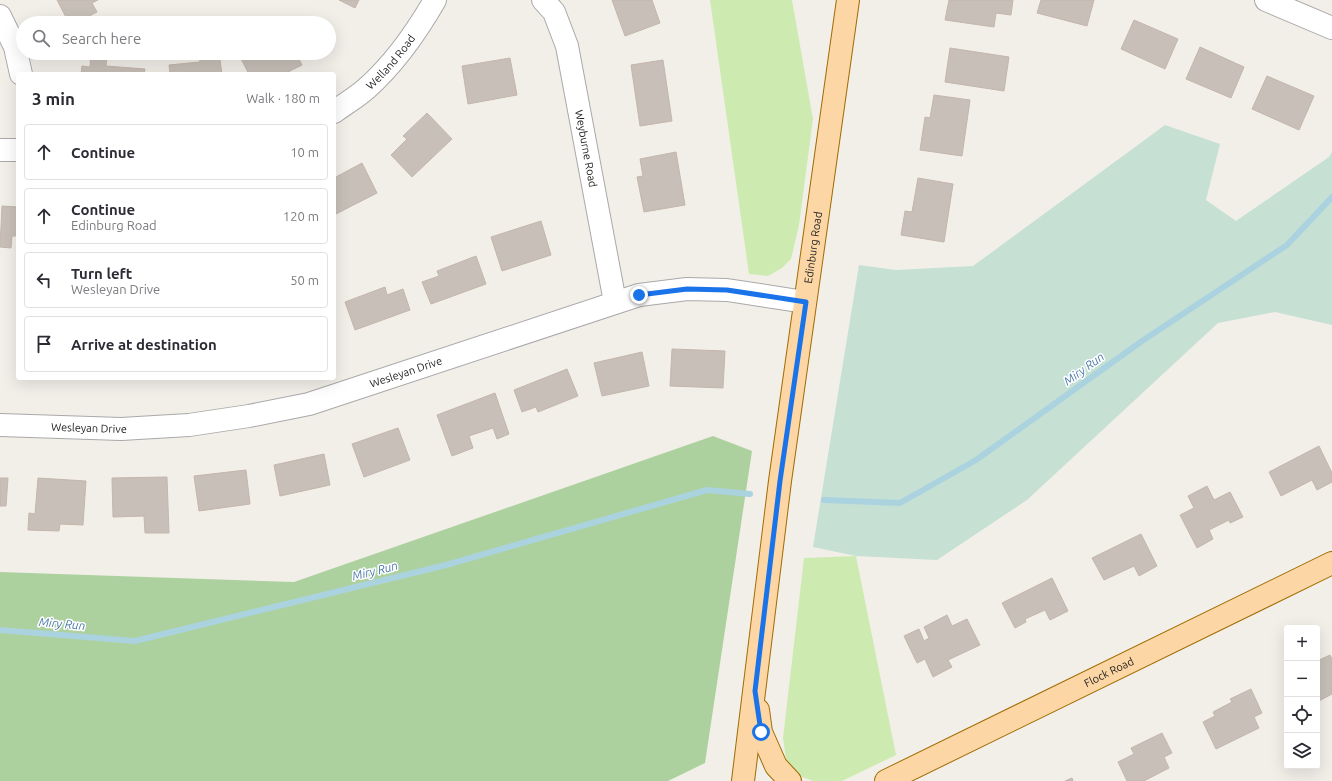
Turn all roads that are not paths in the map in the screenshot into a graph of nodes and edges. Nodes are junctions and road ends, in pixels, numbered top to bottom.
1 (435, 0) edge
2 (542, 0) edge
3 (848, 0) edge
4 (1266, 0) edge
5 (0, 16) edge
6 (1332, 28) edge
7 (16, 52) edge
8 (18, 60) edge
9 (21, 72) edge
10 (336, 111) edge
11 (0, 150) edge
12 (16, 150) edge
13 (615, 302) junction
14 (806, 302) junction
15 (0, 425) edge
16 (1332, 563) edge
17 (755, 691) junction
18 (743, 781) edge
19 (790, 781) edge
20 (886, 781) edge

1 - 10 street, Welland Road
2 - 13 street, Weyburne Road
3 - 14 main road, Edinburg Road
4 - 6 street
5 - 7 street
8 - 9 street
11 - 12 street
13 - 14 street, Wesleyan Drive
13 - 15 street, Wesleyan Drive
14 - 17 main road, Edinburg Road
16 - 20 main road, Flock Road
17 - 18 main road, Edinburg Road
17 - 19 main road

